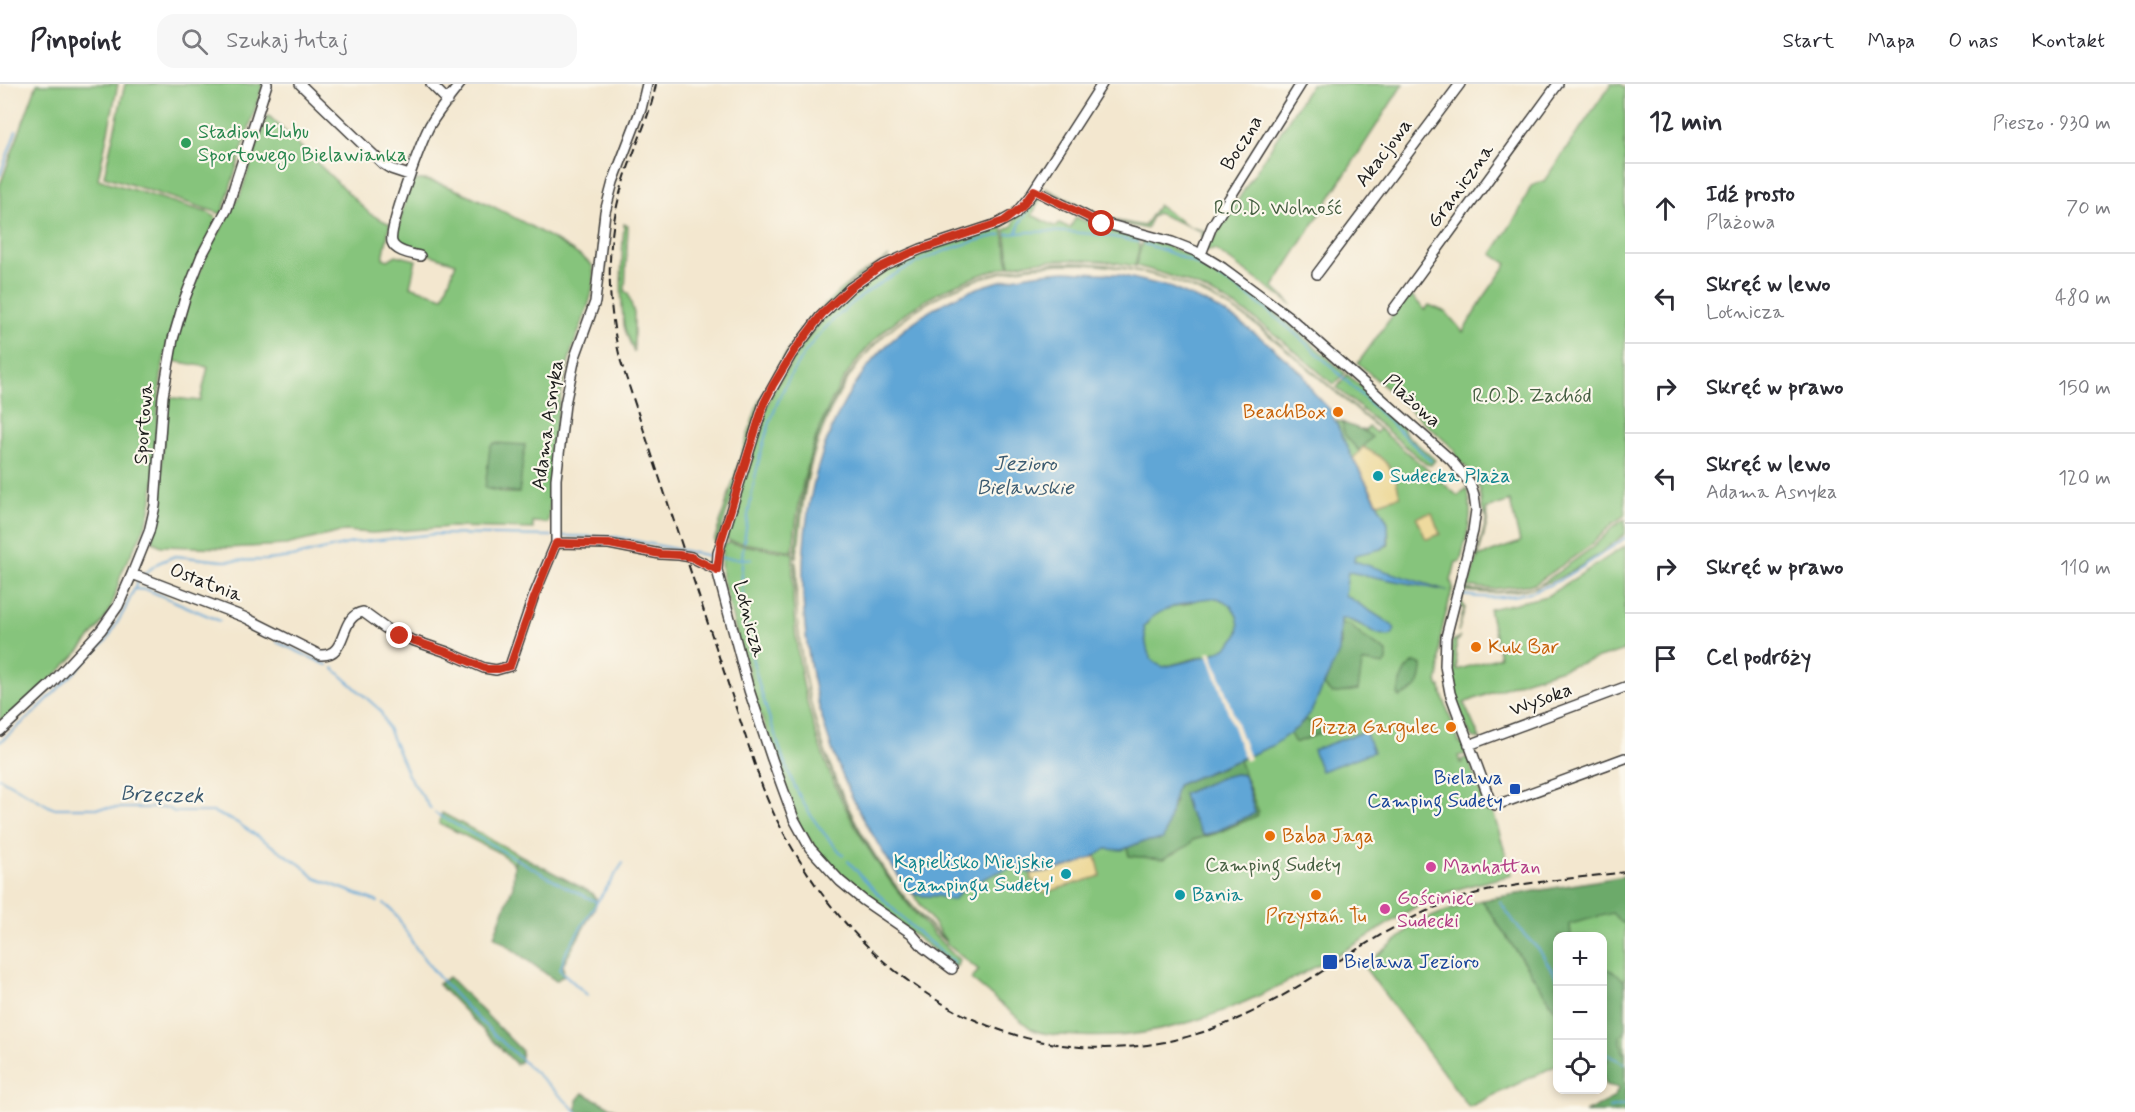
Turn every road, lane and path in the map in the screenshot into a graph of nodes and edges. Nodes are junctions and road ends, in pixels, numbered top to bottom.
1 (267, 84) edge
2 (300, 84) edge
3 (431, 84) edge
4 (460, 84) edge
5 (647, 84) edge
6 (1102, 84) edge
7 (1300, 84) edge
8 (1460, 84) edge
9 (1558, 84) edge
10 (448, 100) junction
11 (410, 175) junction
12 (1034, 190) junction
13 (1201, 254) junction
14 (420, 256) dead end
15 (1317, 274) dead end
16 (1393, 310) dead end
17 (556, 538) junction
18 (717, 568) junction
19 (138, 576) junction
20 (510, 666) joint
21 (1625, 687) edge
22 (0, 731) edge
23 (1469, 745) junction
24 (1625, 758) edge
25 (952, 969) dead end

1 - 19 street, Sportowa
2 - 11 street
3 - 10 street
4 - 10 street
5 - 17 street, Adama Asnyka
6 - 12 street, Lotnicza
7 - 13 street, Boczna
8 - 15 street, Akacjowa
9 - 16 street, Graniczna
10 - 11 street
11 - 14 street
12 - 13 street, Plażowa
12 - 18 street, Lotnicza
13 - 23 street, Plażowa
17 - 18 street
17 - 20 street, Adama Asnyka
18 - 25 street, Lotnicza
19 - 20 street, Ostatnia
19 - 22 street, Sportowa
21 - 23 street, Wysoka
23 - 24 street, Plażowa

